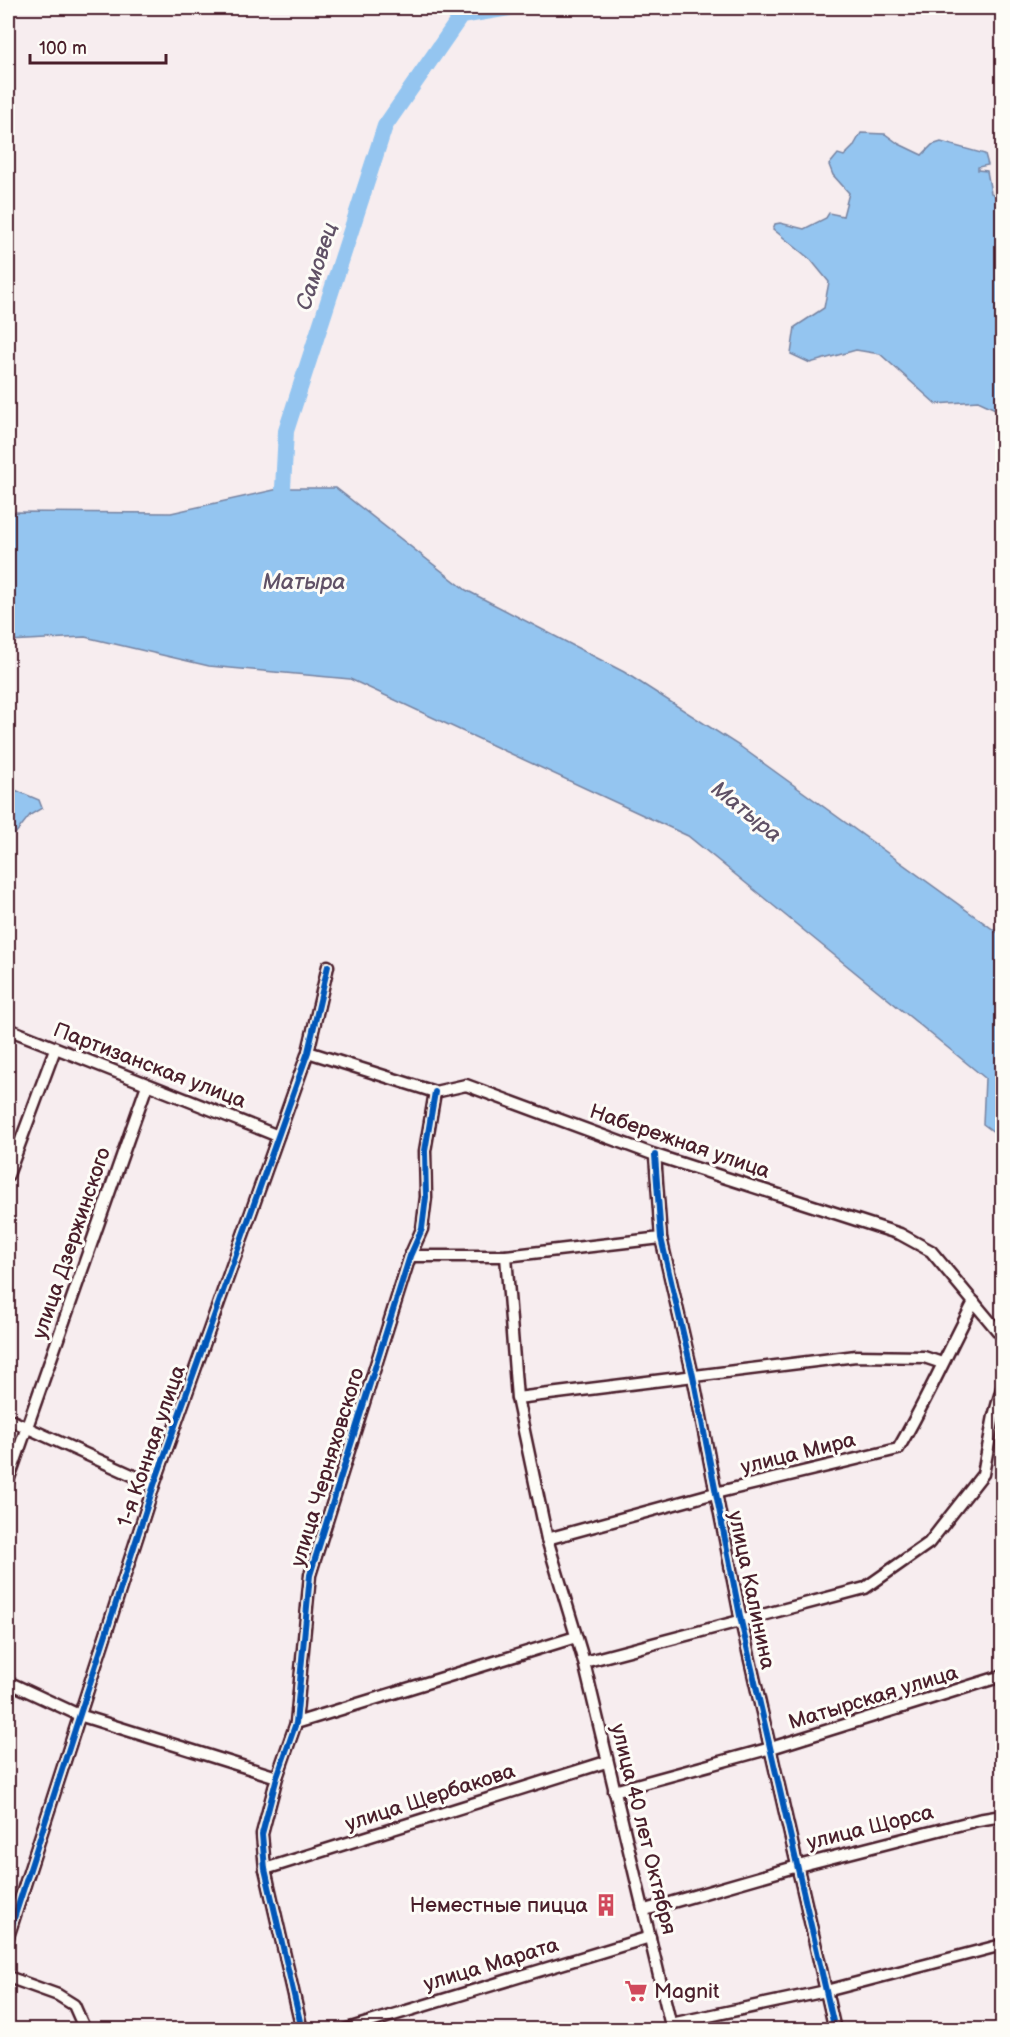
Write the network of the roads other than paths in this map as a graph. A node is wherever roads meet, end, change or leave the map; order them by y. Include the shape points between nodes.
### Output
1 (328, 966) dead end
2 (8, 1029) edge
3 (55, 1049) junction
4 (308, 1052) junction
5 (147, 1085) junction
6 (435, 1092) junction
7 (278, 1136) junction
8 (655, 1155) junction
9 (8, 1175) edge
10 (661, 1238) junction
11 (410, 1256) junction
12 (506, 1256) junction
13 (974, 1302) junction
14 (1002, 1336) edge
15 (942, 1363) junction
16 (693, 1376) junction
17 (1002, 1388) edge
18 (517, 1398) junction
19 (8, 1419) edge
20 (27, 1428) junction
21 (8, 1481) edge
22 (154, 1485) junction
23 (715, 1493) junction
24 (547, 1539) junction
25 (741, 1621) junction
26 (576, 1637) junction
27 (584, 1662) junction
28 (1002, 1677) edge
29 (8, 1682) edge
30 (79, 1714) junction
31 (296, 1723) junction
32 (771, 1748) junction
33 (606, 1761) junction
34 (277, 1777) junction
35 (614, 1791) junction
36 (1002, 1816) edge
37 (798, 1866) junction
38 (266, 1869) junction
39 (645, 1910) junction
40 (8, 1937) edge
41 (650, 1937) junction
42 (1002, 1945) edge
43 (8, 1977) edge
44 (826, 1991) junction
45 (671, 2027) edge
46 (85, 2030) edge
47 (302, 2030) edge
48 (344, 2030) edge
49 (835, 2030) edge

1 - 4 street, 1-я Конная улица
2 - 3 street, Партизанская улица
3 - 5 street, Партизанская улица
3 - 9 street
4 - 6 street
4 - 7 street, 1-я Конная улица
5 - 7 street, Партизанская улица
5 - 20 street, улица Дзержинского
6 - 8 street, Набережная улица via 466,1085
6 - 11 street, улица Черняховского via 425,1151 422,1229
7 - 22 street, 1-я Конная улица
8 - 10 street, улица Калинина
8 - 13 street, Набережная улица via 900,1234 930,1251
10 - 12 street
10 - 16 street, улица Калинина
11 - 12 street
11 - 31 street, улица Черняховского via 310,1575
12 - 18 street, улица 40 лет Октября
13 - 14 street, Набережная улица
13 - 15 street, улица Мира
15 - 16 street via 924,1357 856,1356
15 - 23 street, улица Мира via 898,1449
16 - 18 street
16 - 23 street, улица Калинина
17 - 25 street via 983,1474 929,1543 865,1588
18 - 24 street, улица 40 лет Октября
19 - 20 street
20 - 21 street, улица Дзержинского
20 - 22 street
22 - 30 street, 1-я Конная улица
23 - 24 street, улица Мира
23 - 25 street, улица Калинина
24 - 26 street, улица 40 лет Октября
25 - 27 street
25 - 32 street, улица Калинина
26 - 27 street, улица 40 лет Октября
26 - 31 street
27 - 33 street, улица 40 лет Октября
28 - 32 street, Матырская улица
29 - 30 street
30 - 34 street
30 - 40 street, 1-я Конная улица
31 - 34 street, улица Черняховского
32 - 35 street, Матырская улица
32 - 37 street, улица Калинина
33 - 35 street, улица 40 лет Октября
33 - 38 street, улица Щербакова
34 - 38 street, улица Черняховского via 262,1834
35 - 39 street, улица 40 лет Октября
36 - 37 street, улица Щорса
37 - 39 street, улица Щорса
37 - 44 street, улица Калинина
38 - 47 street, улица Черняховского
39 - 41 street, улица 40 лет Октября
41 - 45 street, улица 40 лет Октября
41 - 48 street, улица Марата
42 - 44 street
43 - 46 street via 75,2005
44 - 45 street
44 - 49 street, улица Калинина

